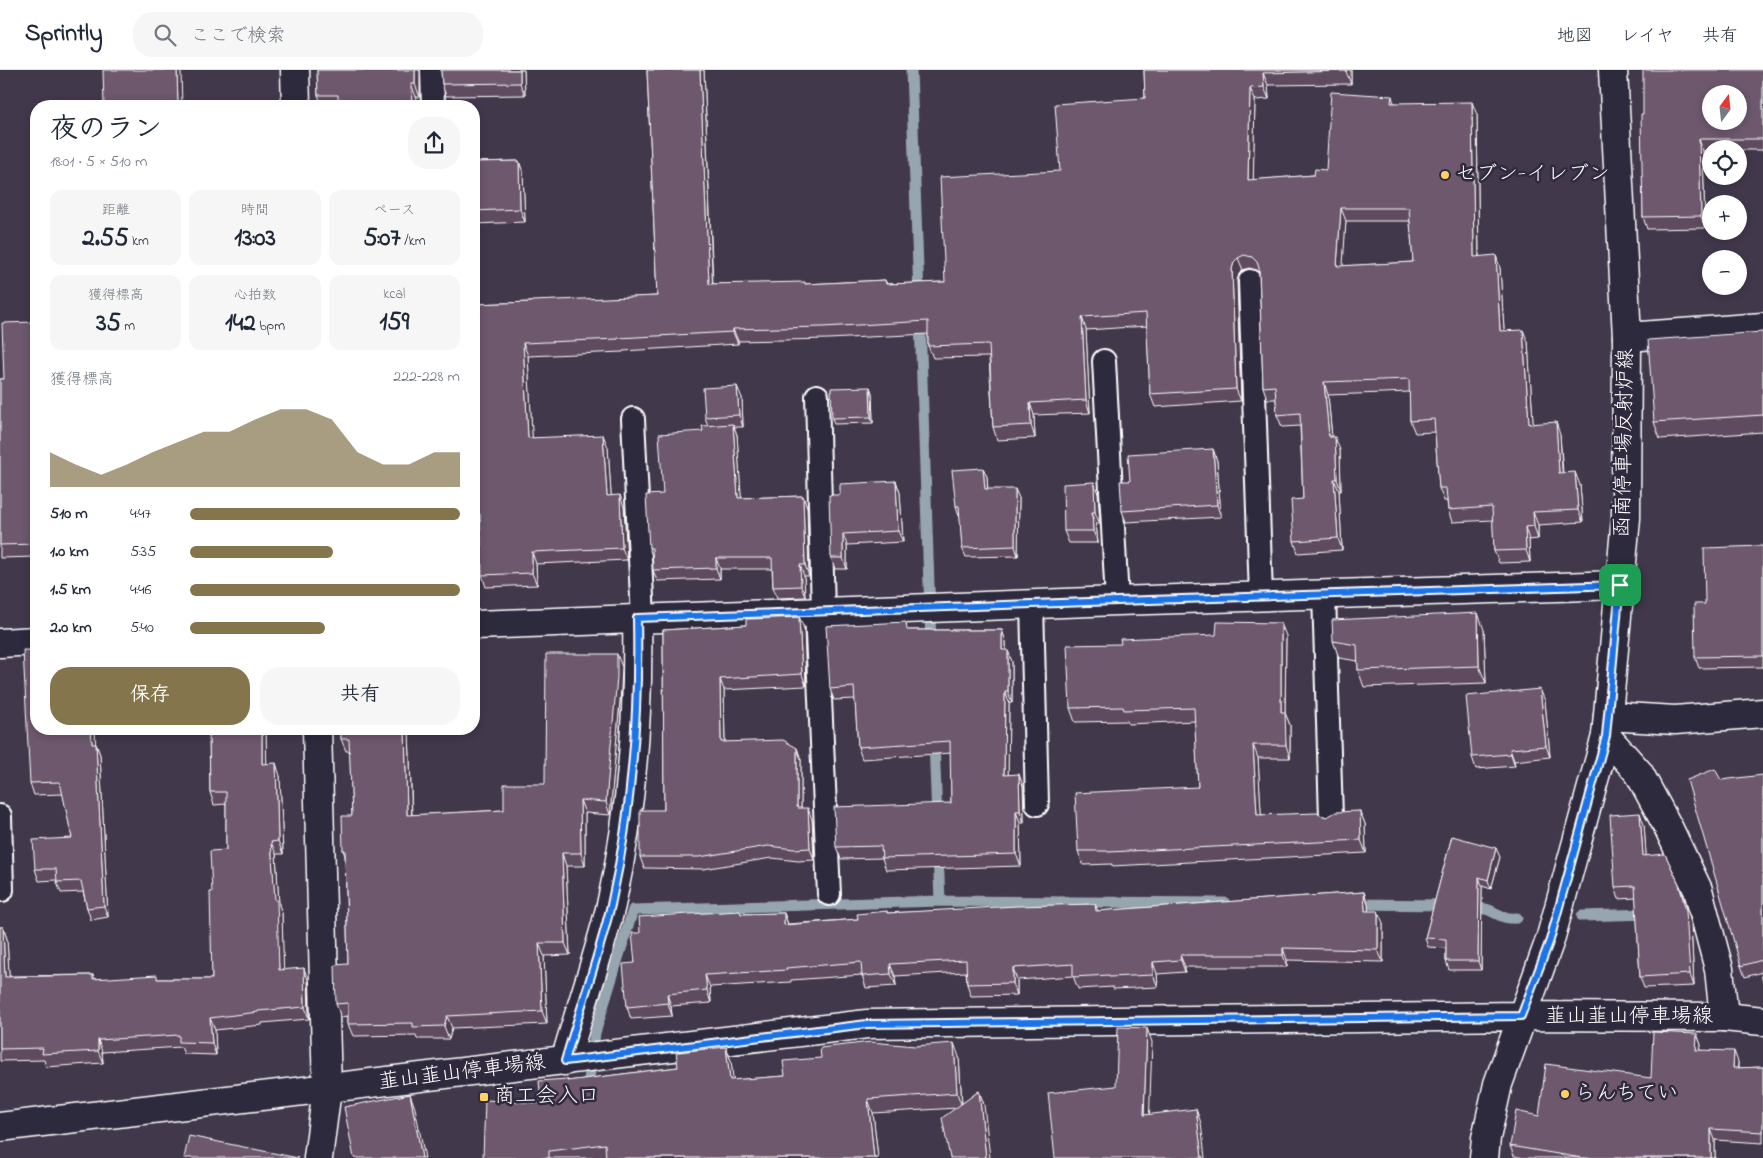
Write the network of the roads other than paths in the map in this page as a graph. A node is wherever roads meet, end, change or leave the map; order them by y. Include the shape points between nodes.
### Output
1 (295, 70) edge
2 (432, 70) edge
3 (1613, 70) edge
4 (296, 100) edge
5 (433, 100) edge
6 (1250, 280) dead end
7 (1763, 327) edge
8 (1627, 337) junction
9 (1104, 361) dead end
10 (817, 396) dead end
11 (633, 419) dead end
12 (1620, 585) junction
13 (1324, 594) junction
14 (1261, 596) junction
15 (1117, 601) junction
16 (1032, 604) junction
17 (819, 611) junction
18 (640, 618) junction
19 (480, 625) edge
20 (30, 641) edge
21 (0, 642) edge
22 (1763, 713) edge
23 (1607, 726) junction
24 (317, 735) edge
25 (1037, 804) dead end
26 (0, 816) edge
27 (1331, 817) edge
28 (2, 890) dead end
29 (829, 894) dead end
30 (1521, 1016) junction
31 (1724, 1018) junction
32 (1763, 1021) edge
33 (565, 1061) junction
34 (328, 1089) junction
35 (0, 1127) edge
36 (318, 1158) edge
37 (1484, 1158) edge

1 - 4 main road
2 - 5 lane
3 - 8 main road, 函南停車場反射炉線
6 - 14 lane
7 - 8 main road
8 - 12 main road, 函南停車場反射炉線 via 1626,518
9 - 15 lane
10 - 17 lane
11 - 18 lane
12 - 13 main road
12 - 23 main road, 函南停車場反射炉線
13 - 14 main road
13 - 27 lane
14 - 15 main road
15 - 16 main road
16 - 17 main road
16 - 25 lane
17 - 18 main road
17 - 29 lane
18 - 19 main road
18 - 33 main road via 637,709 626,826 598,958
20 - 21 main road
22 - 23 main road
23 - 30 main road, 函南停車場反射炉線 via 1550,940
23 - 31 main road via 1640,773 1698,890 1719,969
24 - 34 main road
26 - 28 lane
30 - 31 main road, 韮山韮山停車場線
30 - 33 main road, 韮山韮山停車場線 via 867,1024
30 - 37 main road, 函南停車場反射炉線 via 1498,1084
31 - 32 main road, 韮山韮山停車場線
33 - 34 main road, 韮山韮山停車場線
34 - 35 main road, 韮山韮山停車場線
34 - 36 main road

